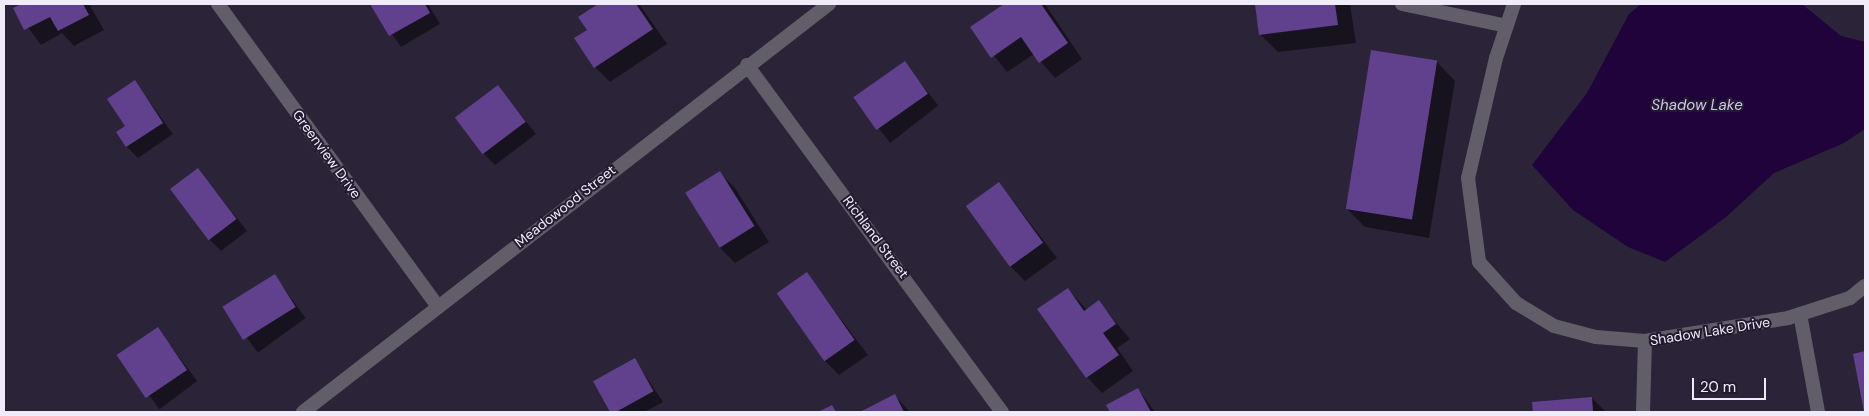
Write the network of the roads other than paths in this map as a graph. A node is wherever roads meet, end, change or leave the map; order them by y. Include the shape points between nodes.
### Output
1 (218, 4) edge
2 (829, 4) edge
3 (1402, 4) edge
4 (1514, 4) edge
5 (1507, 26) junction
6 (747, 65) junction
7 (1865, 286) edge
8 (437, 305) junction
9 (1800, 314) junction
10 (1645, 341) junction
11 (303, 412) edge
12 (1002, 412) edge
13 (1643, 412) edge
14 (1818, 412) edge

1 - 8 street, Greenview Drive
2 - 6 street, Meadowood Street
3 - 5 street
4 - 5 street, Shadow Lake Drive
5 - 10 street, Shadow Lake Drive via 1468,178 1478,262 1516,303 1552,326 1596,337
6 - 8 street, Meadowood Street
6 - 12 street, Richland Street
7 - 9 street, Shadow Lake Drive via 1850,298
8 - 11 street, Meadowood Street
9 - 10 street, Shadow Lake Drive
9 - 14 street
10 - 13 street

